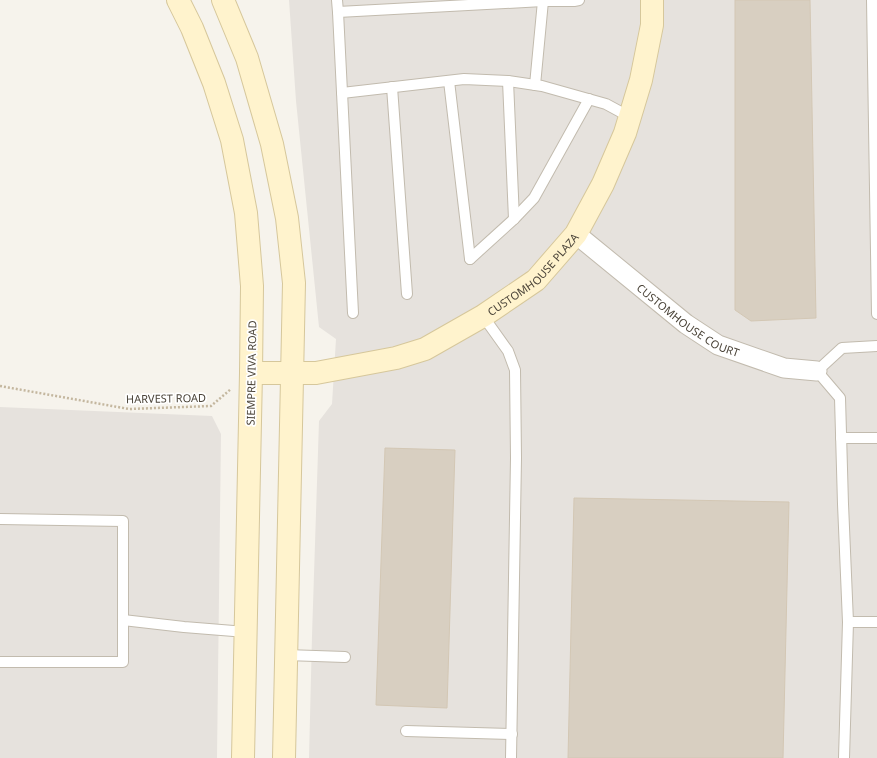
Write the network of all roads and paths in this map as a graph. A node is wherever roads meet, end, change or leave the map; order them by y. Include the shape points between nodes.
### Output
1 (178, 0) edge
2 (223, 0) edge
3 (337, 0) edge
4 (579, 0) edge
5 (652, 0) edge
6 (872, 0) edge
7 (543, 1) edge
8 (338, 12) junction
9 (449, 81) junction
10 (508, 81) junction
11 (535, 85) junction
12 (392, 87) junction
13 (342, 93) junction
14 (589, 99) junction
15 (630, 116) junction
16 (514, 219) junction
17 (576, 234) junction
18 (407, 294) dead end
19 (353, 313) dead end
20 (877, 314) edge
21 (483, 316) junction
22 (877, 346) edge
23 (817, 371) junction
24 (251, 373) junction
25 (292, 373) junction
26 (0, 386) edge
27 (841, 438) junction
28 (877, 438) edge
29 (0, 518) edge
30 (123, 620) junction
31 (848, 622) junction
32 (877, 622) edge
33 (246, 632) junction
34 (286, 655) junction
35 (345, 657) dead end
36 (0, 662) edge
37 (406, 731) dead end
38 (512, 734) junction
39 (243, 758) edge
40 (284, 758) edge
41 (511, 758) edge
42 (844, 758) edge

1 - 24 main road, SIEMPRE VIVA ROAD via 214,83 232,140 246,213 252,286
2 - 25 main road via 246,58 272,144 287,218 294,283
3 - 8 lane
4 - 7 lane
5 - 15 main road, CUSTOMHOUSE PLAZA via 652,25 641,80
6 - 20 lane
7 - 8 lane
7 - 11 lane
8 - 13 lane
9 - 10 lane
9 - 12 lane
9 - 16 lane via 470,258
10 - 11 lane
10 - 16 lane
11 - 14 lane
12 - 13 lane
12 - 18 lane
13 - 19 lane
14 - 15 lane
14 - 16 lane via 534,198
15 - 17 main road, CUSTOMHOUSE PLAZA via 603,184
17 - 21 main road, CUSTOMHOUSE PLAZA via 536,280
17 - 23 street, CUSTOMHOUSE COURT via 686,324 718,346 784,368
21 - 25 main road, CUSTOMHOUSE PLAZA via 425,349 396,358 316,373
21 - 38 lane via 508,351 515,370
22 - 23 lane via 842,348
23 - 27 lane via 840,398
24 - 25 main road, CUSTOMHOUSE PLAZA
24 - 26 path, HARVEST ROAD via 211,406 129,409
24 - 33 main road, SIEMPRE VIVA ROAD
25 - 34 main road
27 - 28 lane
27 - 31 lane
29 - 30 lane via 123,521
30 - 33 lane
30 - 36 lane via 123,662
31 - 32 lane
31 - 42 lane
33 - 39 main road, SIEMPRE VIVA ROAD
34 - 35 lane
34 - 40 main road
37 - 38 lane
38 - 41 lane

